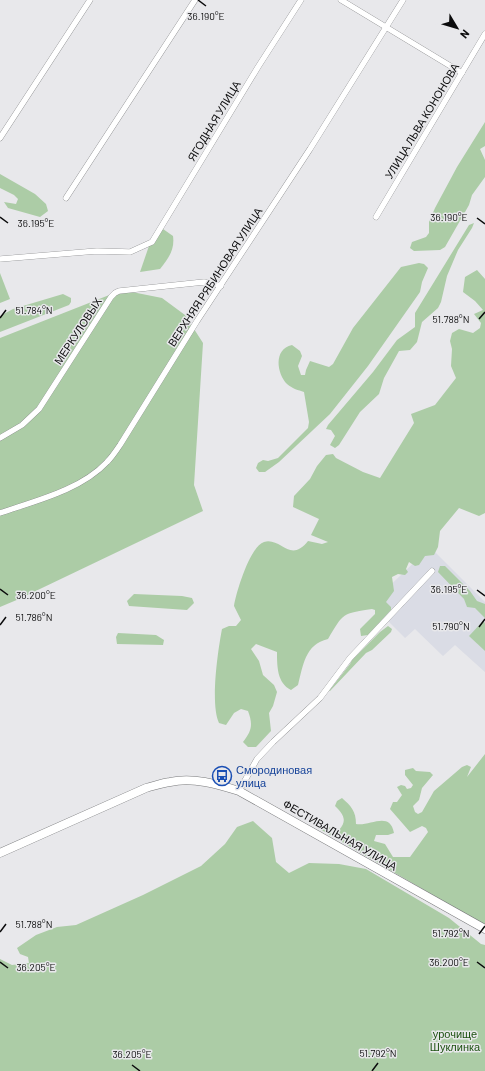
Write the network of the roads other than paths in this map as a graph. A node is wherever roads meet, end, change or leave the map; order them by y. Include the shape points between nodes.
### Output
1 (90, 0) edge
2 (195, 0) edge
3 (301, 0) edge
4 (341, 0) edge
5 (403, 0) edge
6 (385, 28) junction
7 (485, 34) edge
8 (462, 73) junction
9 (0, 138) edge
10 (66, 198) dead end
11 (376, 217) dead end
12 (0, 259) edge
13 (221, 286) junction
14 (0, 438) edge
15 (0, 513) edge
16 (432, 571) dead end
17 (239, 791) junction
18 (0, 853) edge
19 (485, 929) edge

1 - 9 street
2 - 10 street
3 - 12 street, ЯГОДНАЯ УЛИЦА via 152,242 130,252 96,251
4 - 6 street
5 - 6 street, ВЕРХНЯЯ РЯБИНОВАЯ УЛИЦА
6 - 8 street
6 - 13 street, ВЕРХНЯЯ РЯБИНОВАЯ УЛИЦА
7 - 8 street, УЛИЦА ЛЬВА КОНОНОВА
8 - 11 street, УЛИЦА ЛЬВА КОНОНОВА
13 - 14 street, МЕРКУЛОВЫХ via 204,282 115,293 39,409 22,425
13 - 15 street, ВЕРХНЯЯ РЯБИНОВАЯ УЛИЦА via 106,463 67,490
16 - 17 street via 350,658 320,698 257,759
17 - 18 main road, ФЕСТИВАЛЬНАЯ УЛИЦА via 198,780 171,781 146,788
17 - 19 main road, ФЕСТИВАЛЬНАЯ УЛИЦА

